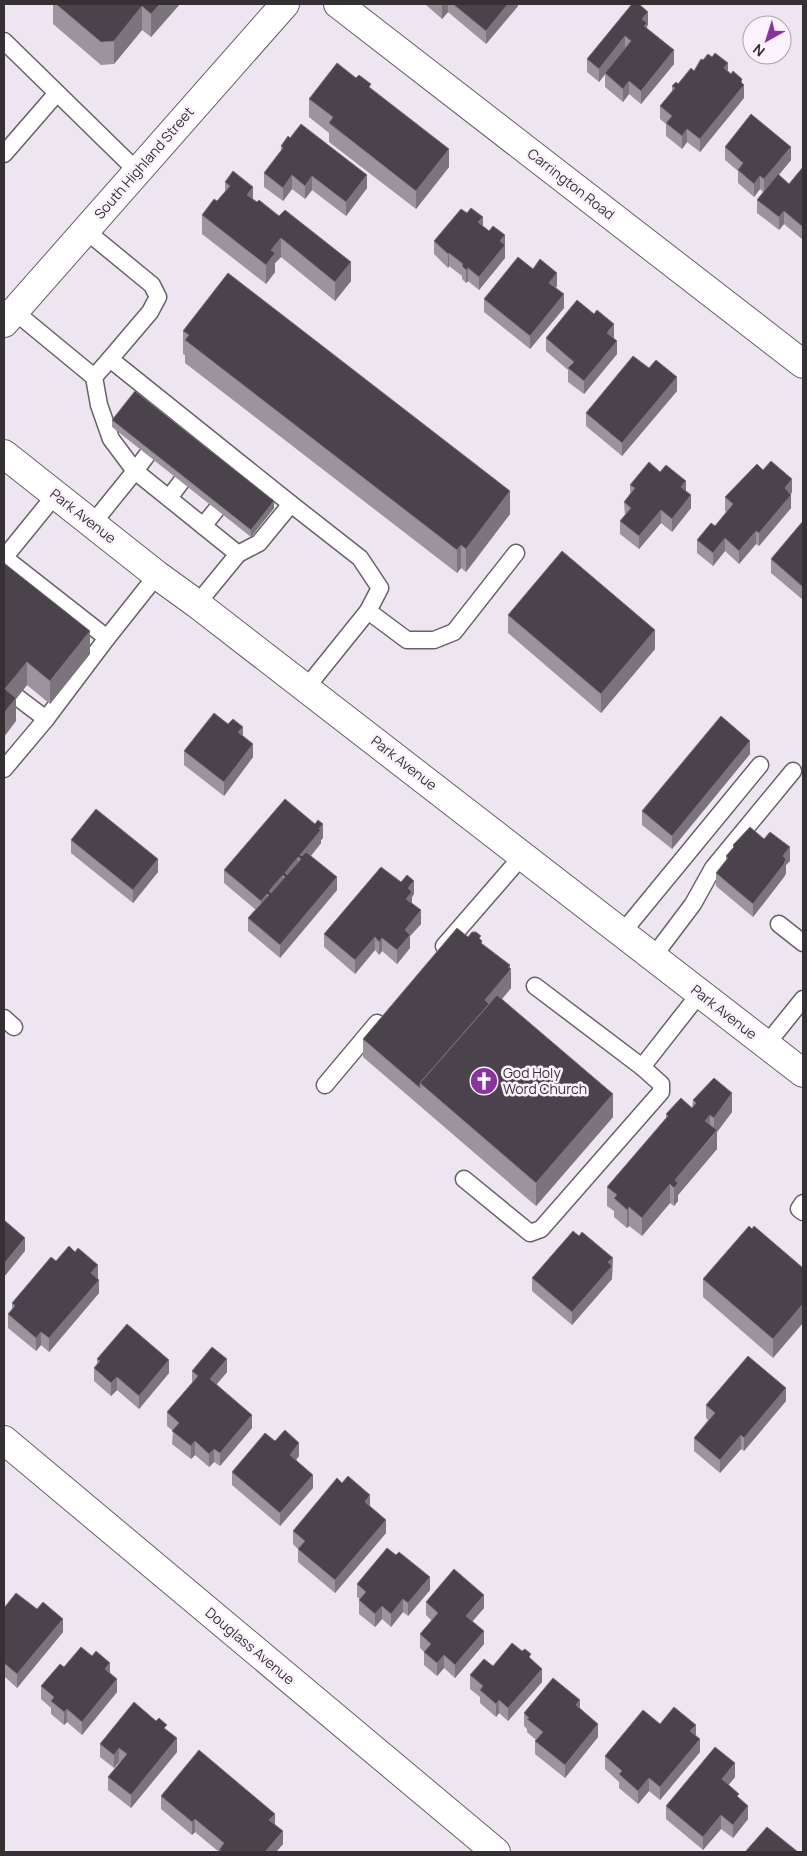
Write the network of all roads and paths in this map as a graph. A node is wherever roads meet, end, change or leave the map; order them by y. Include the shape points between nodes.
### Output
1 (285, 4) edge
2 (338, 4) edge
3 (4, 41) edge
4 (57, 93) junction
5 (4, 154) edge
6 (138, 171) junction
7 (85, 230) junction
8 (9, 317) edge
9 (110, 359) junction
10 (803, 364) edge
11 (94, 377) junction
12 (4, 454) edge
13 (147, 455) edge
14 (135, 471) junction
15 (181, 482) edge
16 (56, 494) junction
17 (169, 498) junction
18 (291, 504) junction
19 (216, 510) edge
20 (93, 523) junction
21 (203, 526) junction
22 (516, 553) dead end
23 (238, 554) junction
24 (4, 558) edge
25 (157, 576) junction
26 (198, 604) junction
27 (368, 611) junction
28 (107, 638) junction
29 (306, 688) junction
30 (23, 695) edge
31 (46, 719) junction
32 (760, 765) dead end
33 (4, 770) edge
34 (793, 771) dead end
35 (523, 856) junction
36 (779, 924) dead end
37 (622, 933) junction
38 (803, 943) edge
39 (653, 956) junction
40 (432, 960) edge
41 (535, 986) dead end
42 (700, 993) junction
43 (803, 998) edge
44 (387, 1012) edge
45 (766, 1045) junction
46 (642, 1067) junction
47 (803, 1073) edge
48 (325, 1085) dead end
49 (464, 1179) dead end
50 (803, 1203) edge
51 (803, 1212) edge
52 (4, 1440) edge
53 (496, 1852) edge

1 - 6 main road, South Highland Street
2 - 10 main road, Carrington Road
3 - 4 lane
4 - 5 lane
4 - 6 lane
6 - 7 main road, South Highland Street
7 - 8 main road, South Highland Street
7 - 9 lane via 152,285 158,297 150,312
8 - 11 lane
9 - 11 lane
9 - 18 lane via 174,420 243,475
11 - 14 lane via 99,405 111,439
12 - 16 main road, Park Avenue
13 - 14 lane
14 - 17 lane
14 - 20 lane
15 - 17 lane
16 - 20 main road, Park Avenue
16 - 24 lane
17 - 21 lane
18 - 23 lane via 259,543
18 - 27 lane via 360,558 380,588
19 - 21 lane
20 - 25 main road, Park Avenue
21 - 23 lane
22 - 27 lane via 454,632 434,640 407,640
23 - 26 lane
24 - 28 lane via 28,585 77,623
25 - 26 main road, Park Avenue
25 - 28 lane
26 - 29 main road, Park Avenue
27 - 29 lane
28 - 31 lane
29 - 35 main road, Park Avenue
30 - 31 lane
31 - 33 lane
32 - 37 lane
34 - 39 lane via 713,868 694,904
35 - 37 main road, Park Avenue
35 - 40 lane
36 - 38 lane
37 - 39 main road, Park Avenue
39 - 42 main road, Park Avenue
41 - 46 lane
42 - 45 main road, Park Avenue
42 - 46 lane
43 - 45 lane
44 - 48 lane
45 - 47 main road, Park Avenue
46 - 49 lane via 661,1084 660,1092 541,1229 530,1233
50 - 51 lane via 799,1209
52 - 53 main road, Douglass Avenue

